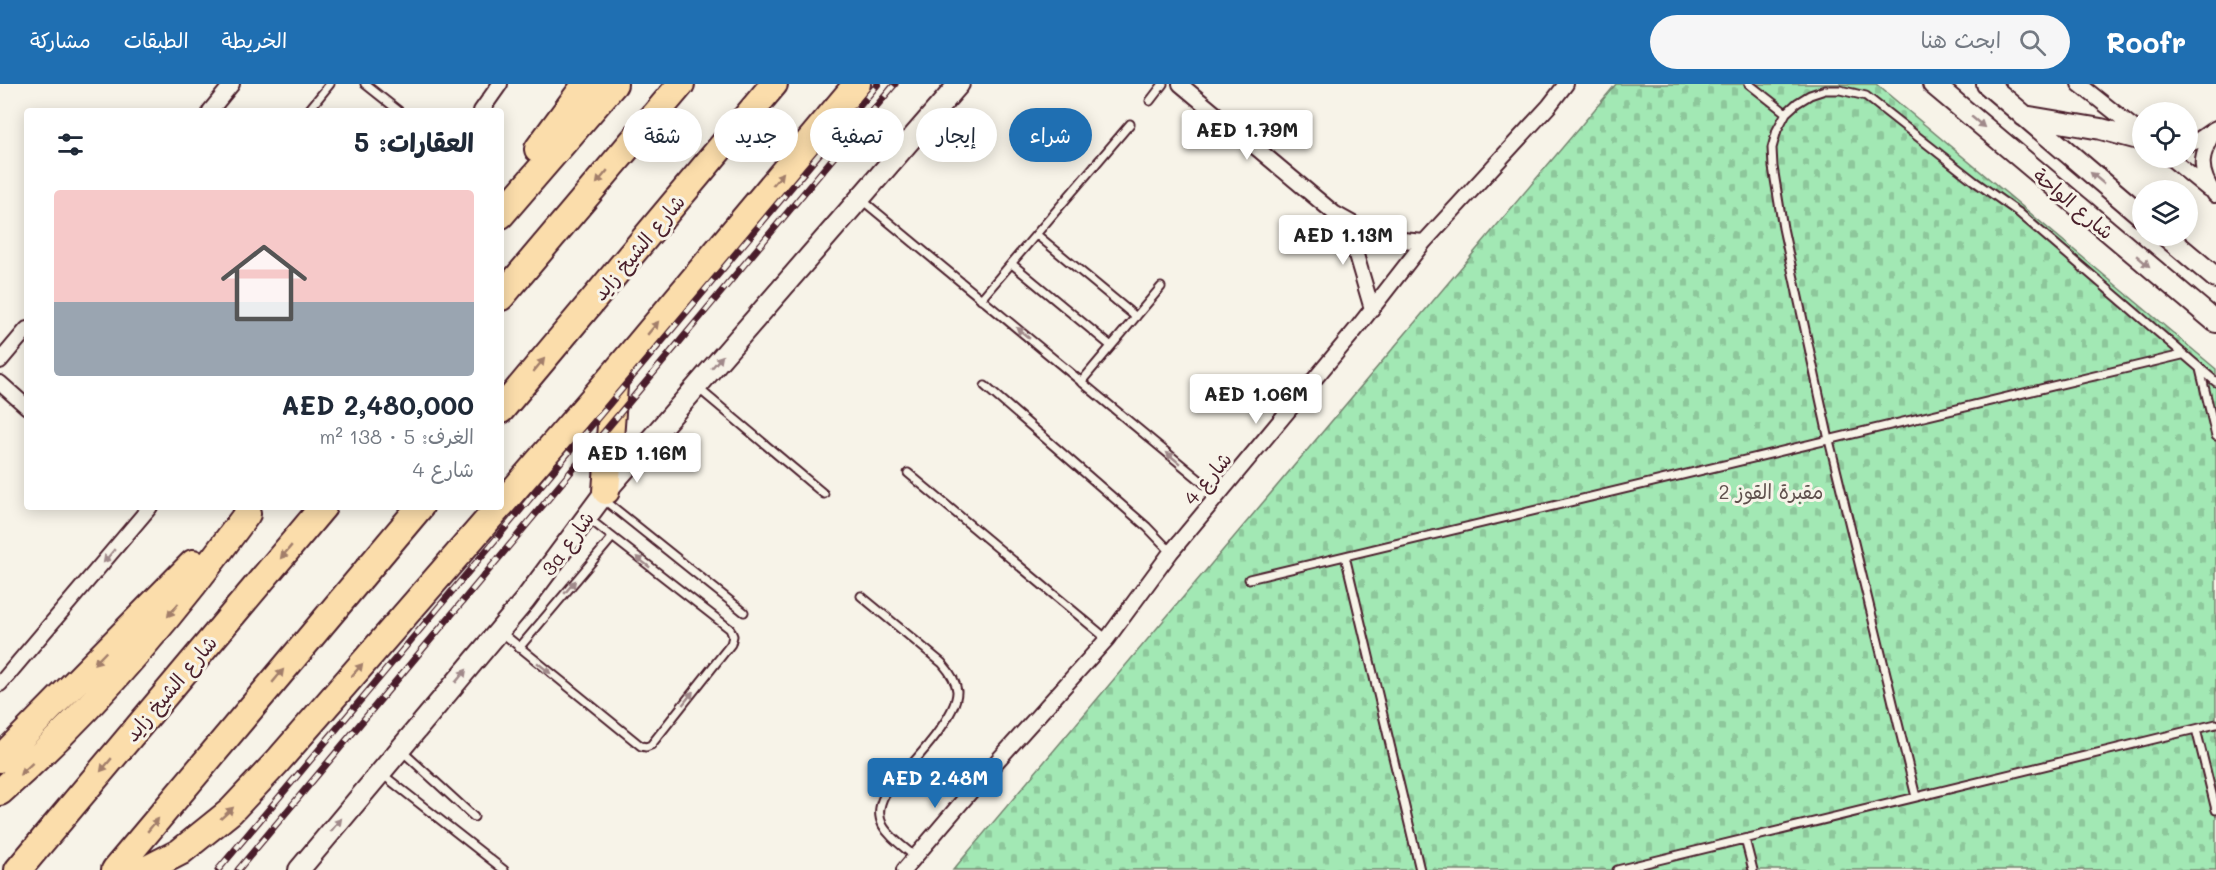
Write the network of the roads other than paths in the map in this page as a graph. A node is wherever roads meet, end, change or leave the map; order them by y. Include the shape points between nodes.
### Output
1 (232, 84) edge
2 (330, 84) edge
3 (365, 84) edge
4 (500, 84) edge
5 (586, 84) edge
6 (614, 84) edge
7 (681, 84) edge
8 (774, 84) edge
9 (857, 84) edge
10 (959, 84) edge
11 (1163, 84) edge
12 (1180, 84) edge
13 (1566, 84) edge
14 (1749, 84) edge
15 (1861, 84) edge
16 (1933, 84) edge
17 (1987, 84) edge
18 (2079, 84) edge
19 (1855, 92) junction
20 (1150, 101) dead end
21 (212, 108) edge
22 (310, 108) edge
23 (395, 108) edge
24 (483, 108) edge
25 (1786, 113) junction
26 (2024, 116) junction
27 (1130, 124) dead end
28 (2132, 126) edge
29 (2216, 128) edge
30 (2132, 137) edge
31 (2198, 140) edge
32 (2182, 168) edge
33 (2215, 196) edge
34 (504, 197) edge
35 (860, 198) junction
36 (2132, 208) edge
37 (504, 212) edge
38 (1334, 213) junction
39 (1037, 235) junction
40 (1424, 242) junction
41 (2178, 246) edge
42 (1012, 264) junction
43 (2216, 278) edge
44 (1161, 287) dead end
45 (504, 293) edge
46 (981, 299) junction
47 (1372, 309) junction
48 (1136, 317) junction
49 (2216, 322) edge
50 (24, 333) edge
51 (1111, 346) junction
52 (2182, 355) junction
53 (0, 361) edge
54 (2200, 369) junction
55 (615, 373) junction
56 (1081, 382) junction
57 (2216, 382) edge
58 (0, 383) edge
59 (697, 386) junction
60 (985, 386) dead end
61 (24, 404) edge
62 (504, 406) edge
63 (2216, 436) edge
64 (1829, 440) junction
65 (908, 473) dead end
66 (603, 494) junction
67 (824, 494) dead end
68 (1218, 495) junction
69 (504, 501) edge
70 (144, 510) edge
71 (320, 510) edge
72 (417, 510) edge
73 (497, 510) edge
74 (250, 511) edge
75 (586, 517) junction
76 (612, 538) junction
77 (1171, 552) junction
78 (1345, 556) junction
79 (1249, 579) dead end
80 (861, 596) dead end
81 (744, 612) dead end
82 (499, 630) junction
83 (1107, 639) junction
84 (519, 648) junction
85 (0, 684) edge
86 (2216, 724) edge
87 (2196, 729) junction
88 (400, 749) junction
89 (0, 759) edge
90 (380, 773) junction
91 (0, 792) edge
92 (1916, 797) junction
93 (2216, 810) edge
94 (474, 817) dead end
95 (1745, 839) junction
96 (915, 857) junction
97 (18, 870) edge
98 (115, 870) edge
99 (145, 870) edge
100 (299, 870) edge
101 (504, 870) edge
102 (904, 870) edge
103 (1420, 870) edge
104 (1617, 870) edge
105 (1753, 870) edge

1 - 21 street
2 - 22 lane
3 - 23 lane
4 - 24 street
5 - 34 highway
6 - 37 highway
7 -> 45 highway
62 -> 8 highway, شارع الشيخ زايد
55 -> 9 highway
10 - 35 street, 3a شارع
11 - 20 lane
12 - 38 street
13 - 40 street, شارع 4
14 - 25 lane
15 - 19 lane
16 -> 49 street, شارع الواحة
17 - 26 street, شارع الواحة
18 - 28 street
19 - 25 lane via 1825,90 1810,95
19 - 52 lane via 1866,96 2018,212
25 - 64 lane via 1772,148 1773,167
26 - 30 street
36 -> 26 street, شارع الواحة
27 - 39 lane
29 - 31 street
29 - 33 street via 2204,153 2202,168
32 - 33 street
35 - 46 lane
59 -> 35 street, 3a شارع
38 - 40 street via 1368,232
38 - 47 street via 1354,248
39 - 42 lane
39 - 48 lane
40 - 47 street, شارع 4
41 - 43 street
42 - 46 lane
42 - 51 lane
44 - 48 lane
56 -> 46 lane
47 - 68 street, شارع 4
48 - 51 lane
50 - 53 street
51 - 56 lane
52 - 54 lane
52 - 64 lane
54 - 57 lane
54 - 63 lane
55 - 66 highway
55 - 69 highway
68 -> 56 lane
58 - 61 street
59 - 66 street, 3a شارع
59 - 67 lane
60 - 77 lane
64 - 78 lane
64 - 92 lane
65 - 83 lane
66 - 75 street, 3a شارع
66 - 81 lane
68 - 77 street, شارع 4
70 -> 85 street
71 -> 97 highway, شارع الشيخ زايد
98 -> 72 highway
99 -> 73 highway via 180,852 231,811
74 -> 89 highway via 185,571
74 -> 91 highway via 103,692
75 - 76 lane
75 - 82 street, 3a شارع
84 -> 76 lane
84 -> 76 lane via 641,746 651,745 731,644 733,636 730,629
77 - 83 street, شارع 4
78 - 79 lane
78 - 103 lane
80 - 96 lane via 942,663 952,675 957,691 947,720 880,803 881,823 886,832
82 - 84 lane
88 -> 82 street, 3a شارع
83 - 96 street, شارع 4
86 - 87 lane
87 - 92 lane
87 - 93 lane
88 - 90 street, 3a شارع
88 - 94 lane
100 -> 90 street, 3a شارع
90 - 101 lane
92 - 95 lane
95 - 104 lane
95 - 105 lane
96 - 102 street, شارع 4

